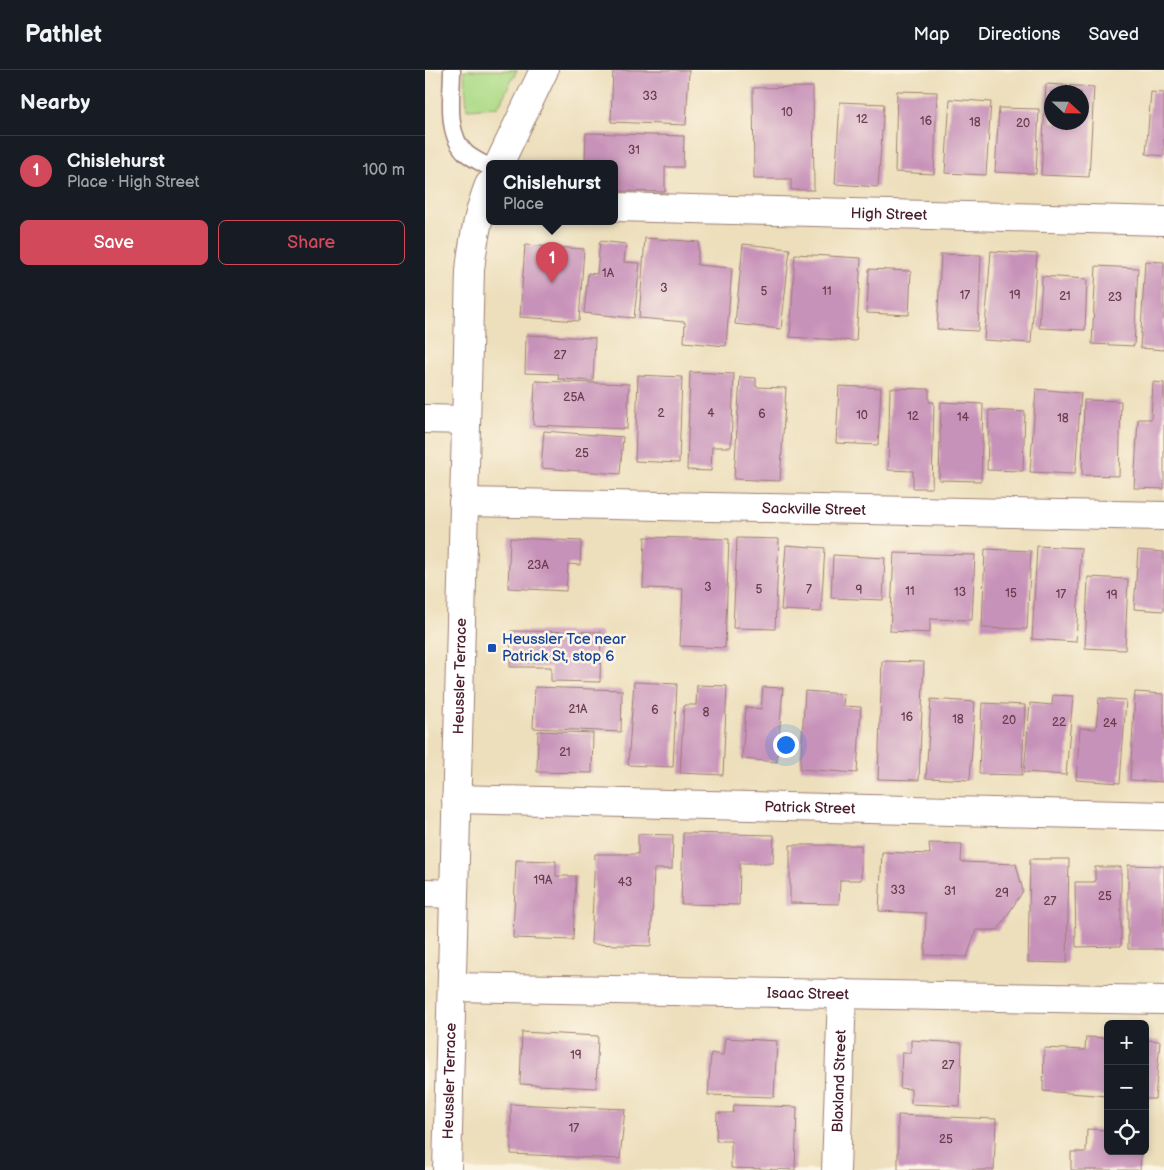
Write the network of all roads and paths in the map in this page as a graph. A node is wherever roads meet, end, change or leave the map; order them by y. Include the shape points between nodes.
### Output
1 (452, 70) edge
2 (544, 70) edge
3 (501, 160) edge
4 (486, 165) edge
5 (486, 200) edge
6 (618, 207) edge
7 (1164, 221) edge
8 (425, 419) edge
9 (466, 420) junction
10 (463, 502) junction
11 (1164, 516) edge
12 (456, 799) junction
13 (1164, 816) edge
14 (425, 893) edge
15 (454, 894) junction
16 (452, 987) junction
17 (842, 993) junction
18 (1164, 1000) edge
19 (447, 1170) edge
20 (836, 1170) edge

1 - 4 lane via 452,120 456,137 467,154
2 - 3 street
5 - 9 street, Heussler Terrace via 474,235 469,270
6 - 7 street, High Street
8 - 9 street
9 - 10 street, Heussler Terrace
10 - 11 street, Sackville Street
10 - 12 street, Heussler Terrace
12 - 13 street, Patrick Street
12 - 15 street, Heussler Terrace
14 - 15 street
15 - 16 street, Heussler Terrace
16 - 17 street, Isaac Street
16 - 19 street, Heussler Terrace
17 - 18 street, Isaac Street
17 - 20 street, Blaxland Street

